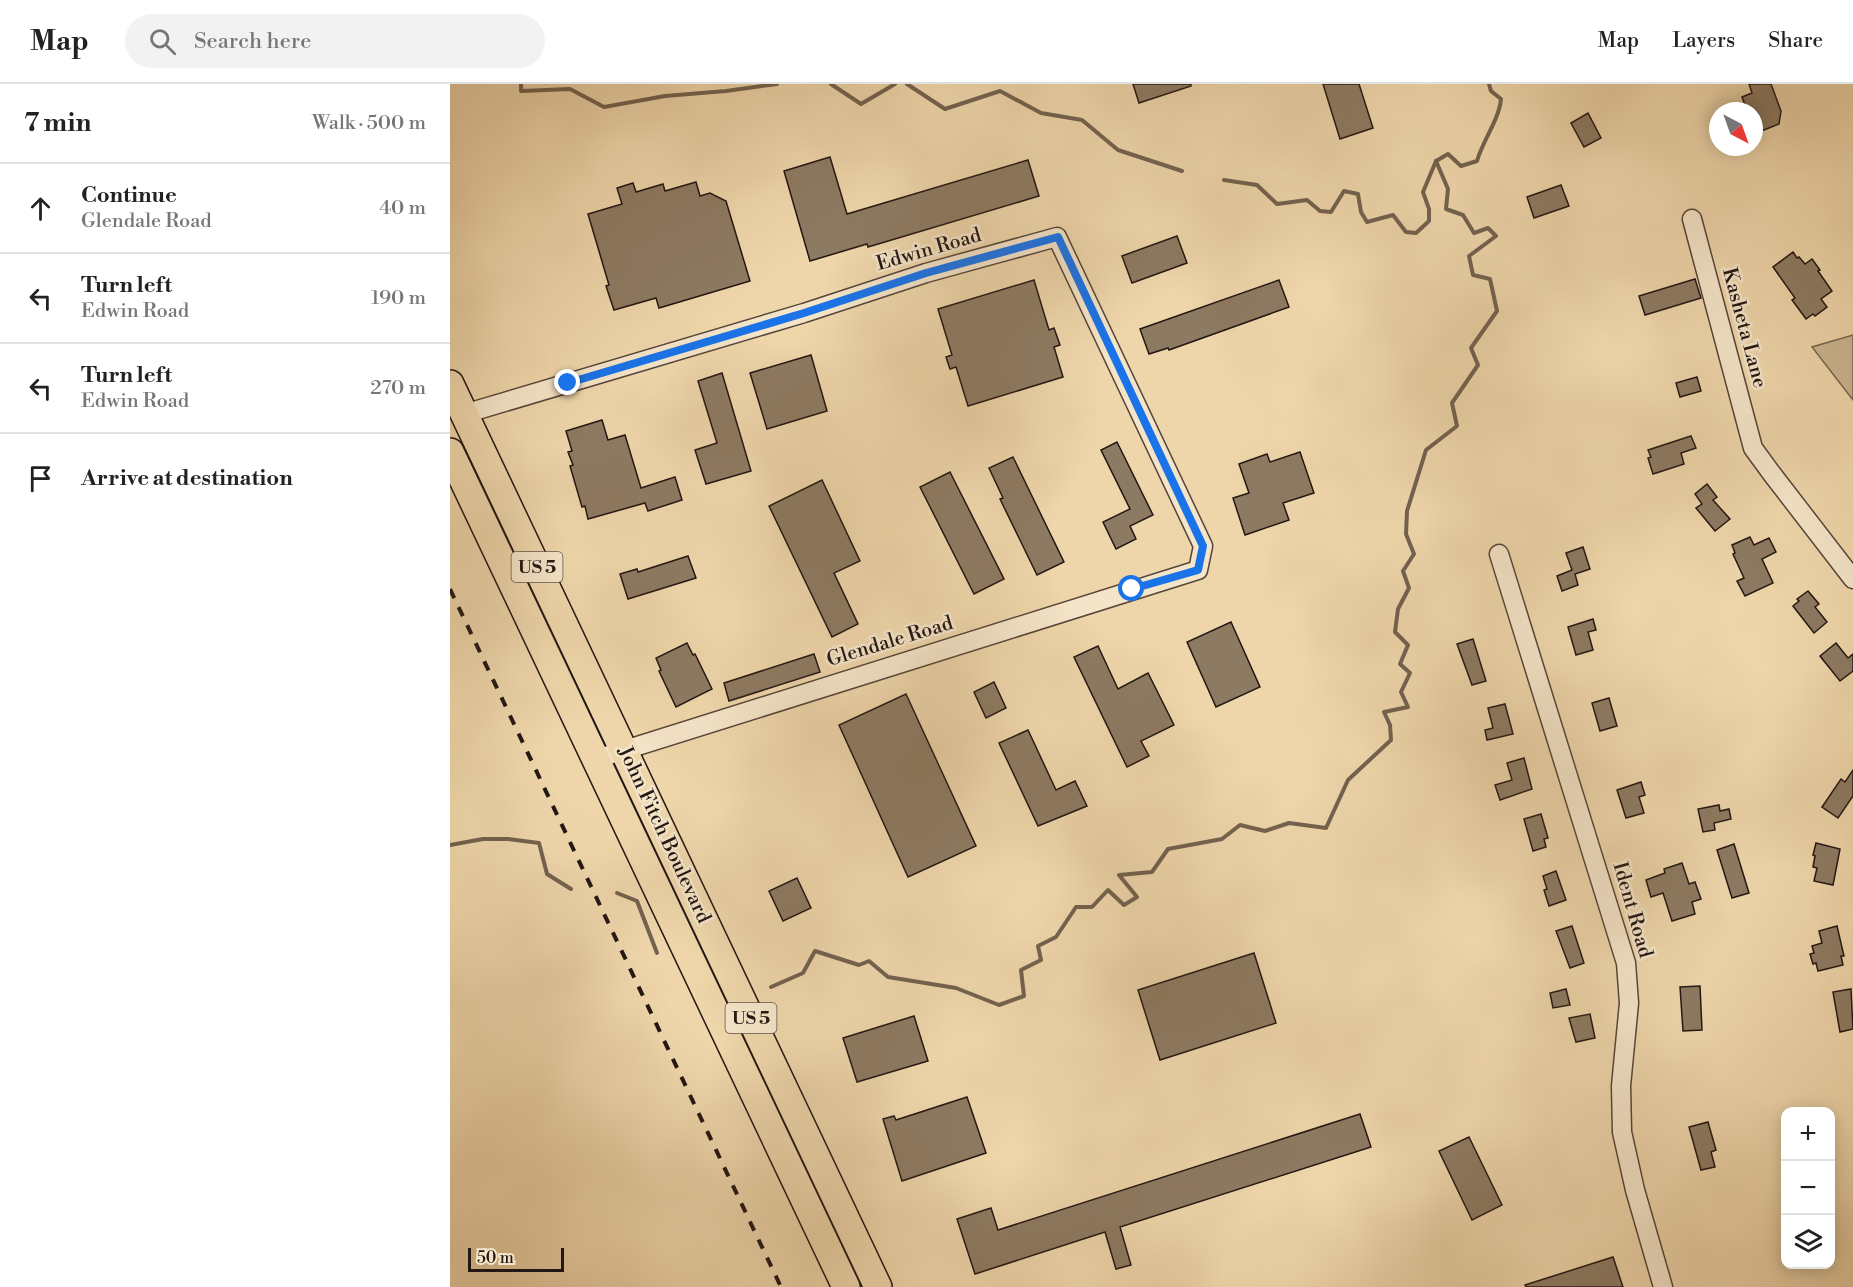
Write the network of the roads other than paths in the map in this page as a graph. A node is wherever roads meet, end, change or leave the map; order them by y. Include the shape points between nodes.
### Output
1 (1692, 219) dead end
2 (450, 384) edge
3 (464, 414) junction
4 (450, 452) edge
5 (1499, 554) dead end
6 (1198, 570) joint
7 (1853, 579) edge
8 (624, 750) junction
9 (596, 759) junction
10 (846, 1287) edge
11 (878, 1287) edge
12 (1663, 1287) edge

1 - 7 street, Kasheta Lane via 1753,448
2 - 3 highway, John Fitch Boulevard / US 5
3 - 6 street, Edwin Road via 926,273 1058,237 1203,546
3 - 8 highway, John Fitch Boulevard / US 5
4 - 9 highway, John Fitch Boulevard / US 5
5 - 12 street, Ident Road via 1626,963 1629,1003 1621,1086 1622,1132
6 - 8 street, Glendale Road
8 - 9 street, Glendale Road
8 - 11 highway, John Fitch Boulevard / US 5
9 - 10 highway, John Fitch Boulevard / US 5

